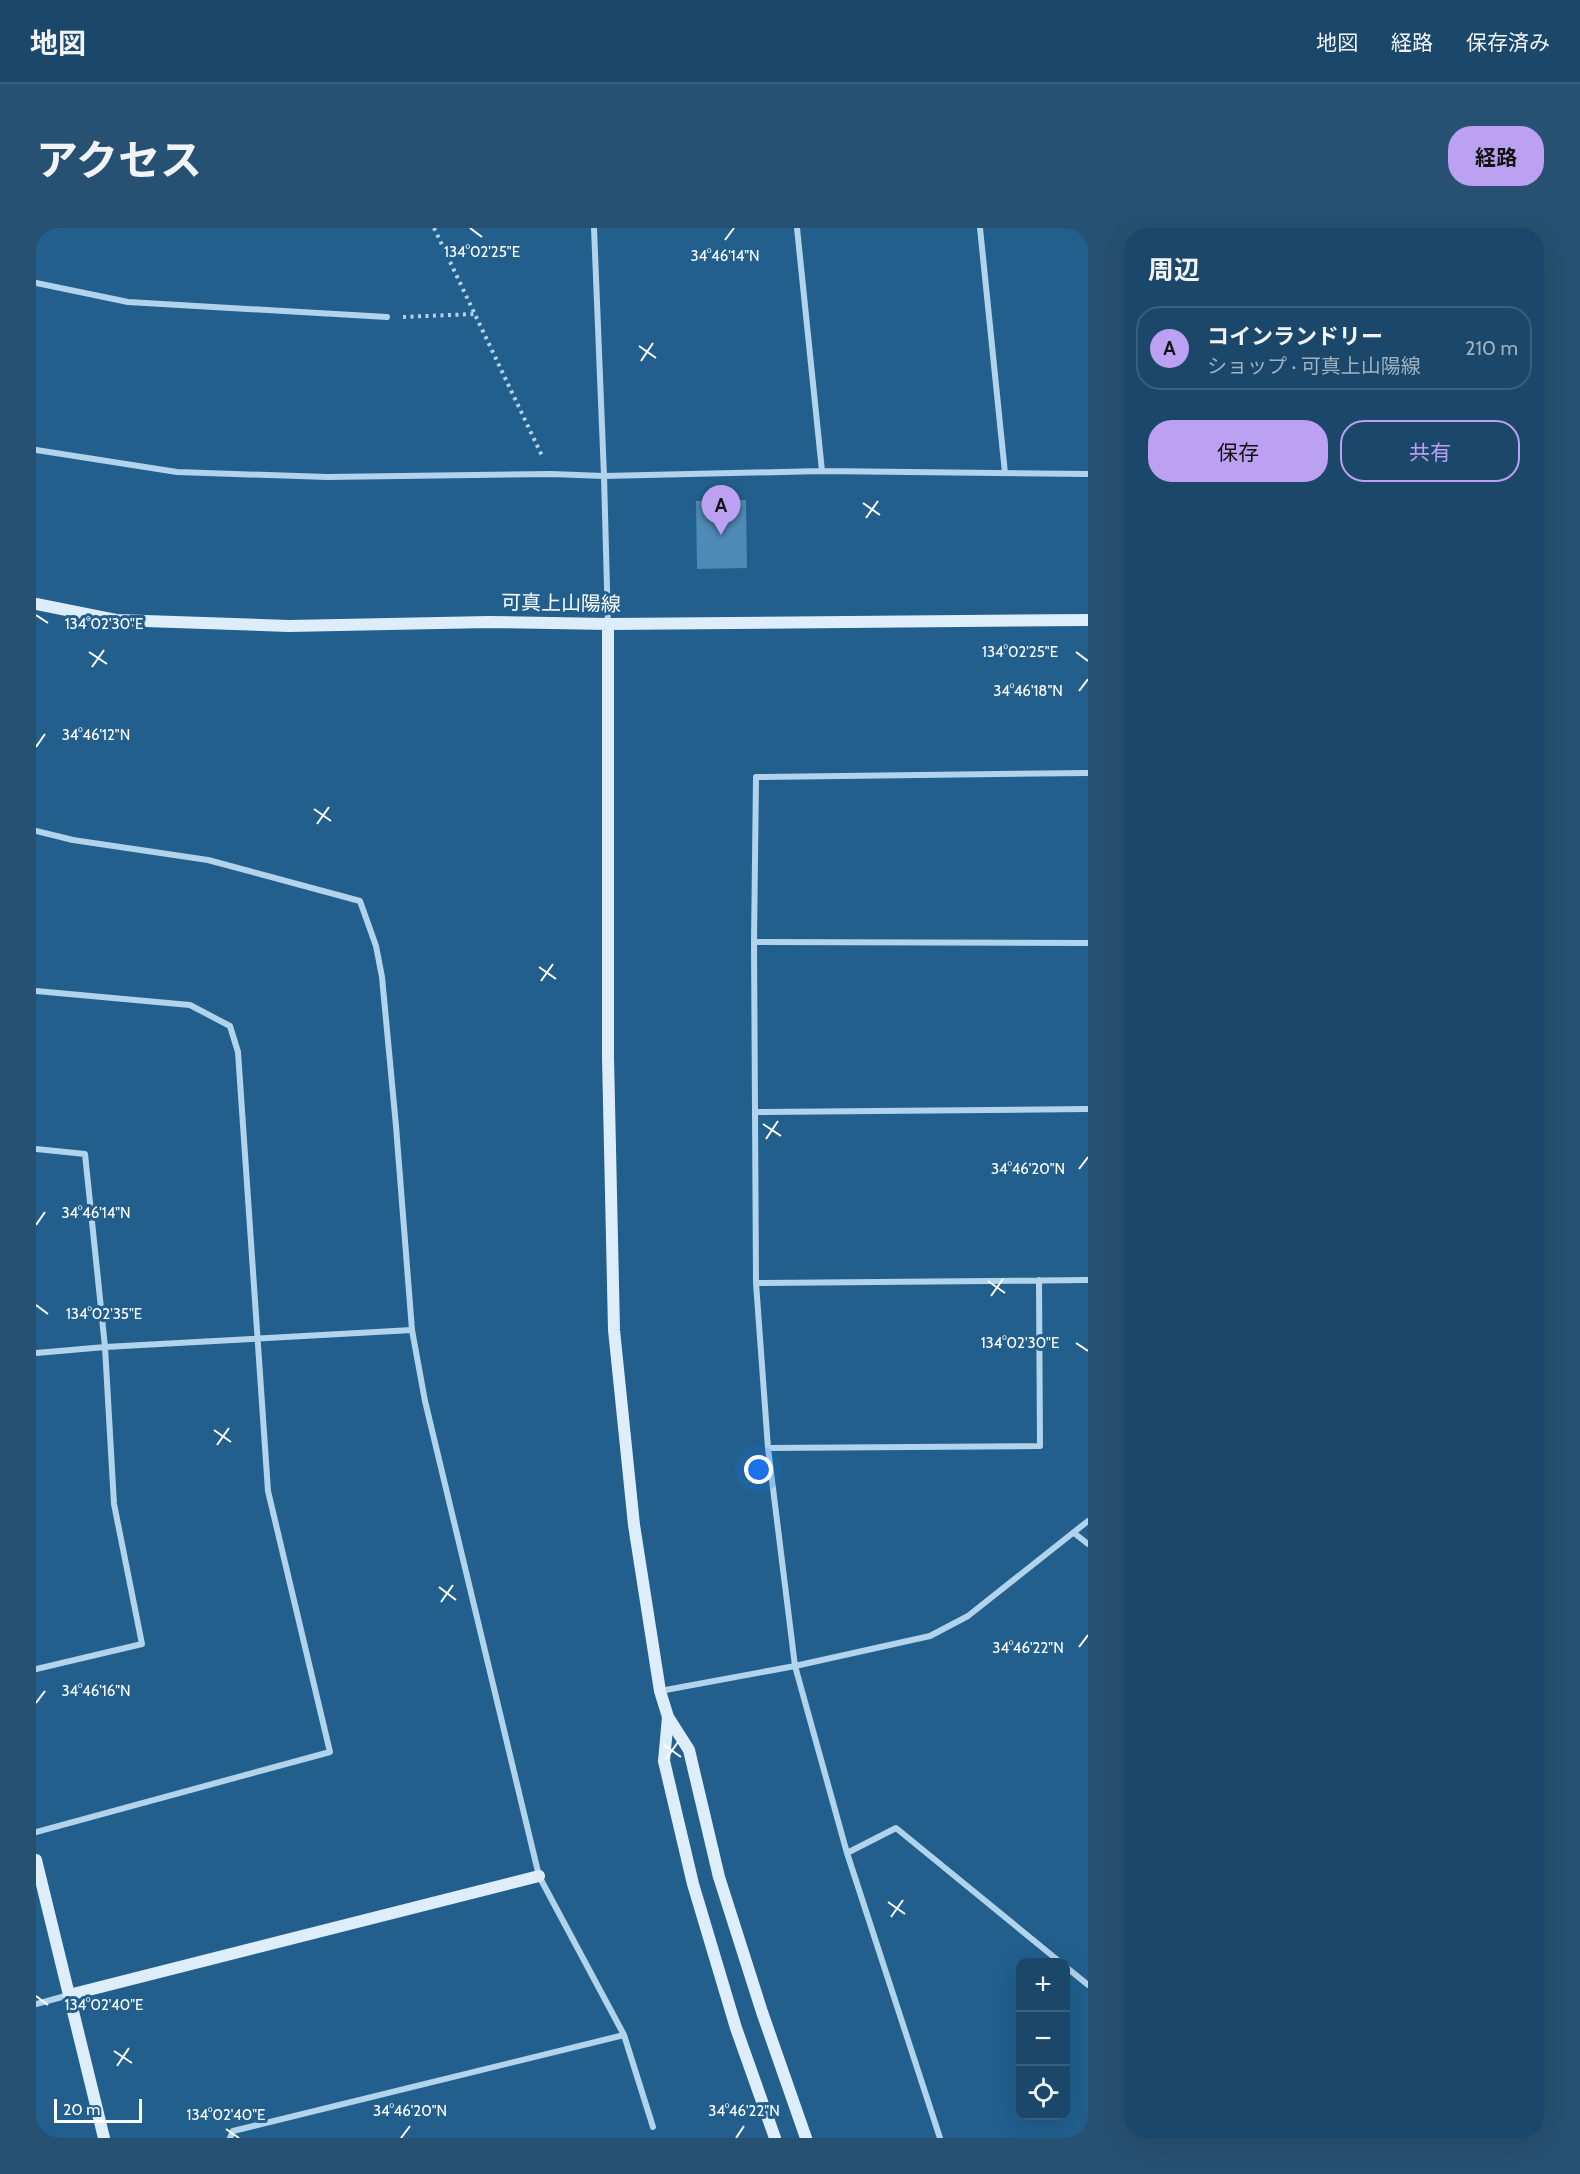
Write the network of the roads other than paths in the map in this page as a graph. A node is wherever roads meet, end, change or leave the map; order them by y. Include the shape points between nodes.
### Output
1 (594, 228) edge
2 (797, 228) edge
3 (980, 228) edge
4 (36, 283) edge
5 (387, 317) road end
6 (36, 450) edge
7 (822, 471) junction
8 (1005, 473) junction
9 (1088, 474) edge
10 (604, 476) junction
11 (36, 604) edge
12 (1088, 620) edge
13 (608, 624) junction
14 (1088, 773) edge
15 (36, 831) edge
16 (754, 942) junction
17 (1088, 943) edge
18 (36, 991) edge
19 (1088, 1110) edge
20 (756, 1112) junction
21 (36, 1149) edge
22 (1040, 1280) junction
23 (1088, 1280) edge
24 (756, 1283) junction
25 (412, 1330) junction
26 (258, 1338) junction
27 (105, 1347) junction
28 (36, 1353) edge
29 (768, 1448) junction
30 (1088, 1521) edge
31 (1074, 1533) junction
32 (1088, 1544) edge
33 (795, 1666) junction
34 (36, 1669) edge
35 (660, 1691) junction
36 (668, 1718) junction
37 (36, 1833) edge
38 (847, 1853) junction
39 (36, 1860) edge
40 (539, 1876) junction
41 (1055, 1958) edge
42 (1070, 1971) edge
43 (1088, 1985) edge
44 (69, 1995) junction
45 (36, 2004) edge
46 (624, 2035) junction
47 (653, 2127) dead end
48 (104, 2138) edge
49 (230, 2138) edge
50 (775, 2138) edge
51 (806, 2138) edge
52 (940, 2138) edge

1 - 10 street
2 - 7 street
3 - 8 street
4 - 5 street via 128,302
6 - 10 street via 177,472 327,477
7 - 8 street
7 - 10 street
8 - 9 street
10 - 13 street
11 - 13 street, 可真上山陽線 via 116,620 289,626
12 - 13 street, 可真上山陽線
13 - 35 street via 608,1057 614,1330 634,1525
14 - 16 street via 756,777
15 - 25 street via 208,860 360,901 382,977
16 - 17 street
16 - 20 street
18 - 26 street via 190,1005 230,1026 238,1052
19 - 20 street
20 - 24 street
21 - 27 street via 85,1154
22 - 23 street
22 - 24 street
22 - 29 street via 1040,1446
24 - 29 street
25 - 26 street
25 - 40 street via 425,1401
26 - 27 street
26 - 37 street via 268,1491 330,1752
27 - 28 street
27 - 34 street via 114,1504 142,1644
29 - 33 street
30 - 31 street
31 - 32 street
31 - 33 street via 968,1616 930,1636
33 - 35 street
33 - 38 street
35 - 36 street
36 - 50 street via 664,1761 693,1884 736,2028
36 - 51 street via 689,1750 718,1877
38 - 41 street via 896,1828
38 - 52 street
39 - 44 street
40 - 44 street
40 - 46 street
42 - 43 street
44 - 45 street
44 - 48 street
46 - 47 street
46 - 49 street via 232,2131

